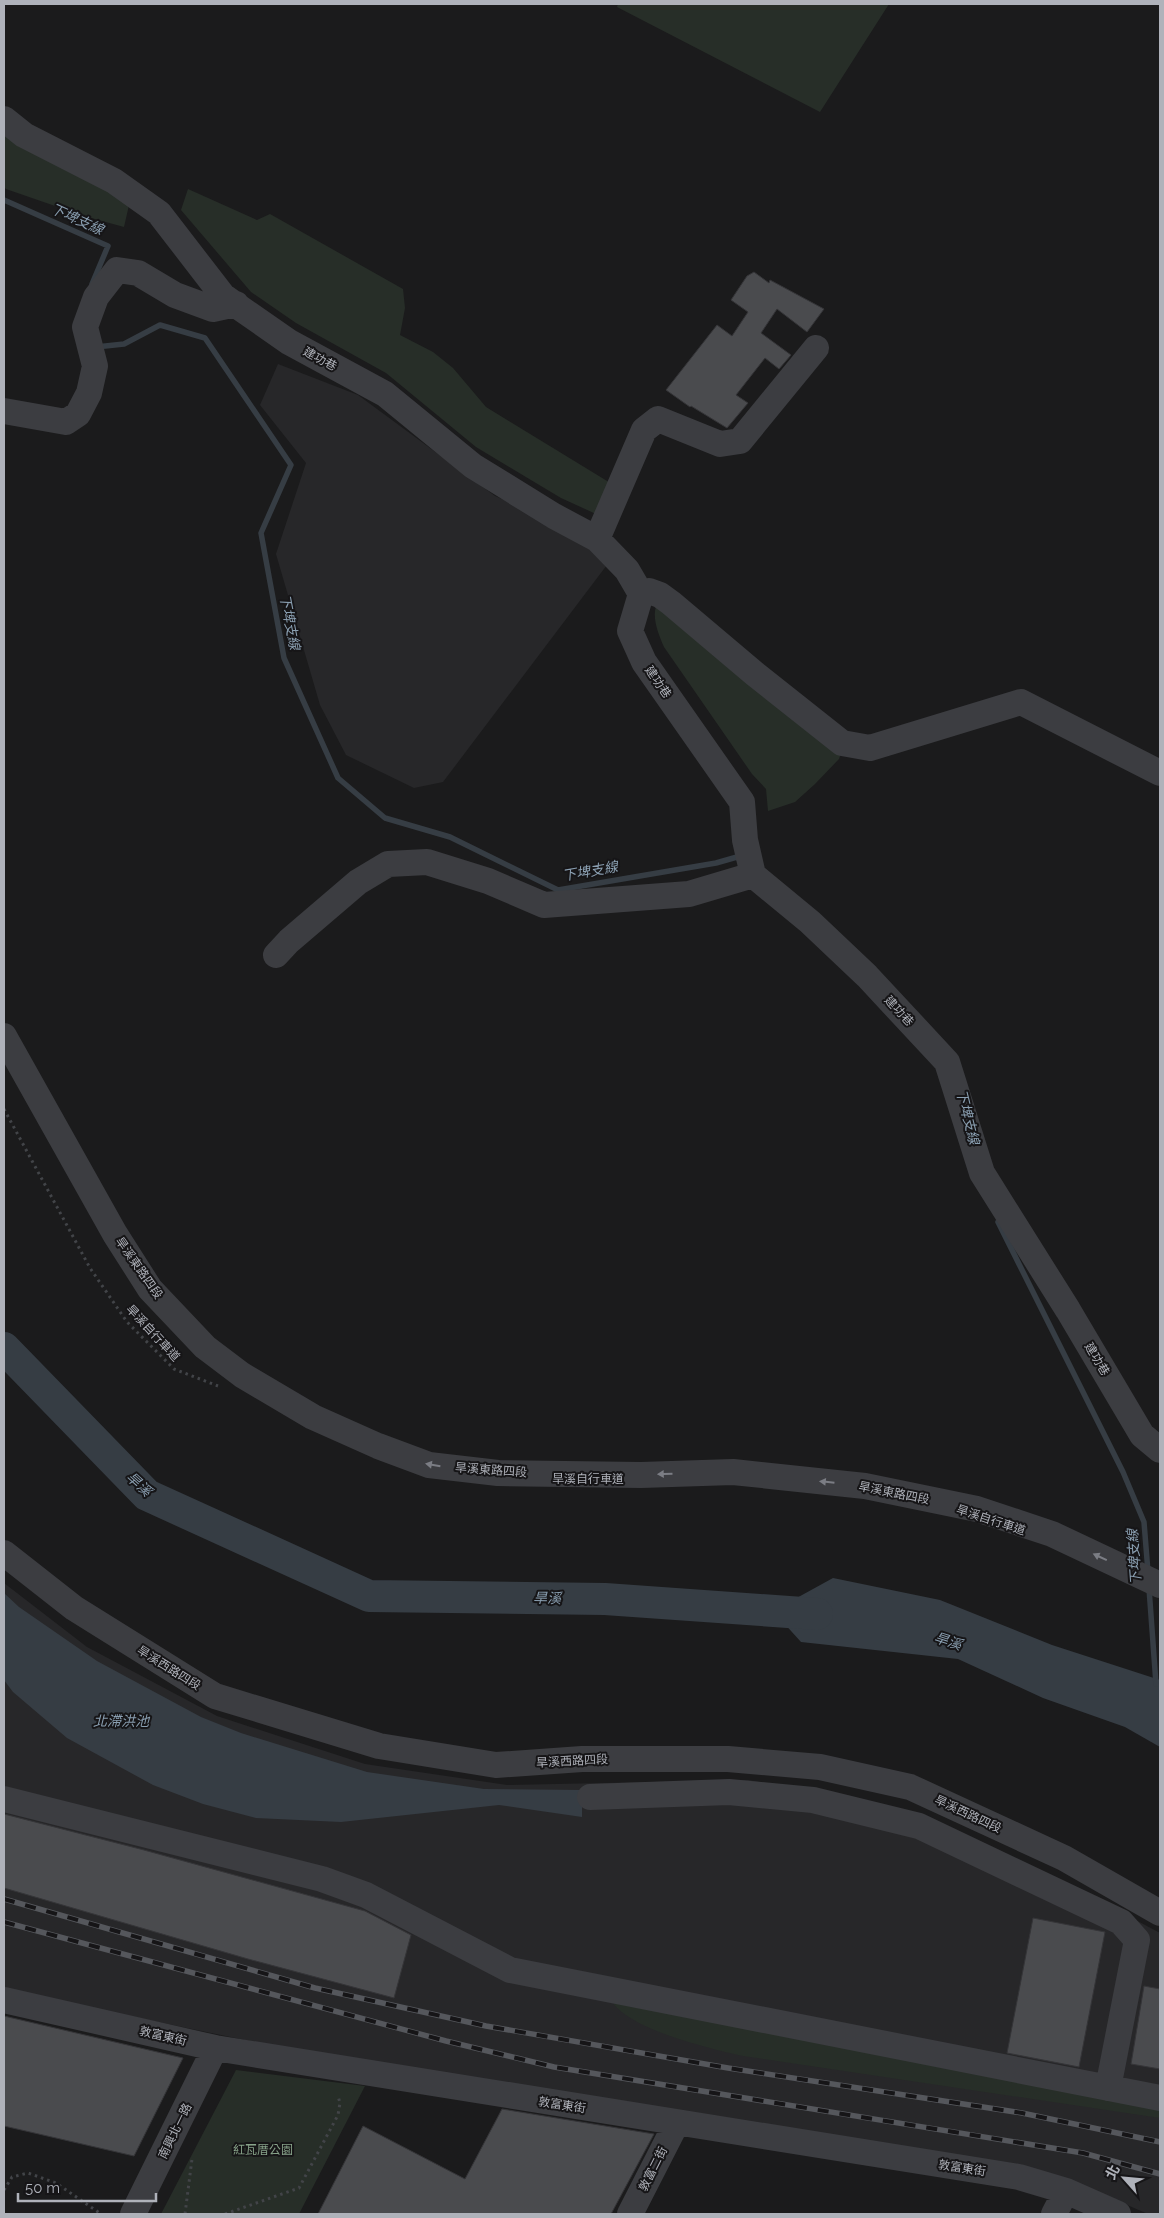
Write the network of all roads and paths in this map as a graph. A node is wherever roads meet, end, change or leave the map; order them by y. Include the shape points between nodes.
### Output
1 (4, 119) edge
2 (236, 304) junction
3 (816, 348) dead end
4 (4, 411) edge
5 (597, 539) junction
6 (641, 594) junction
7 (1160, 772) edge
8 (753, 875) junction
9 (276, 955) dead end
10 (4, 1036) edge
11 (4, 1109) edge
12 (220, 1386) dead end
13 (1160, 1450) edge
14 (4, 1553) edge
15 (1160, 1586) edge
16 (590, 1797) dead end
17 (4, 1799) edge
18 (1160, 1913) edge
19 (4, 2000) edge
20 (215, 2048) junction
21 (1108, 2088) junction
22 (338, 2096) dead end
23 (1160, 2098) edge
24 (676, 2124) junction
25 (192, 2159) dead end
26 (4, 2190) edge
27 (1066, 2191) junction
28 (101, 2214) edge
29 (134, 2214) edge
30 (186, 2214) edge
31 (225, 2214) edge
32 (630, 2214) edge
33 (1054, 2214) edge
34 (1118, 2214) edge

1 - 2 street, 建功巷 via 24,136 114,181 159,213 223,296
2 - 4 street via 214,309 175,296 138,273 117,270 96,297 85,327 95,366 89,393 78,414 66,422
2 - 5 street, 建功巷 via 288,342 385,394 473,466
3 - 5 street via 740,441 720,444 658,419 644,430
5 - 6 street, 建功巷 via 627,570
6 - 7 street via 649,591 660,595 842,743 870,748 1021,702
6 - 8 street, 建功巷 via 630,631 644,662 742,802 745,840
8 - 9 street via 689,894 544,904 488,881 427,862 388,864 358,882
8 - 13 street, 建功巷 via 810,922 867,976 946,1062 982,1173 1142,1435
15 -> 10 street, 旱溪東路四段 via 1052,1534 977,1510 865,1486 732,1472 641,1475 498,1473 429,1465 313,1417 242,1375 205,1347 150,1289 115,1234
11 - 12 path, 旱溪自行車道 via 90,1268 127,1322 174,1369
14 - 18 street, 旱溪西路四段 via 74,1608 215,1696 379,1746 496,1765 582,1759 728,1759 820,1767 910,1787 1064,1858
16 - 21 street via 729,1792 822,1803 919,1826 1121,1922 1136,1940
17 - 21 street via 322,1879 366,1896 510,1970
19 - 20 street, 敦富東街
20 - 24 street, 敦富東街
20 - 29 street, 南興北一路
21 - 23 street
22 - 31 path via 338,2115 299,2188
24 - 27 street, 敦富東街 via 1019,2177
24 - 32 street, 敦富二街
25 - 30 path
26 - 28 path via 12,2177 28,2173 56,2183
27 - 33 street
27 - 34 street, 敦富東街

